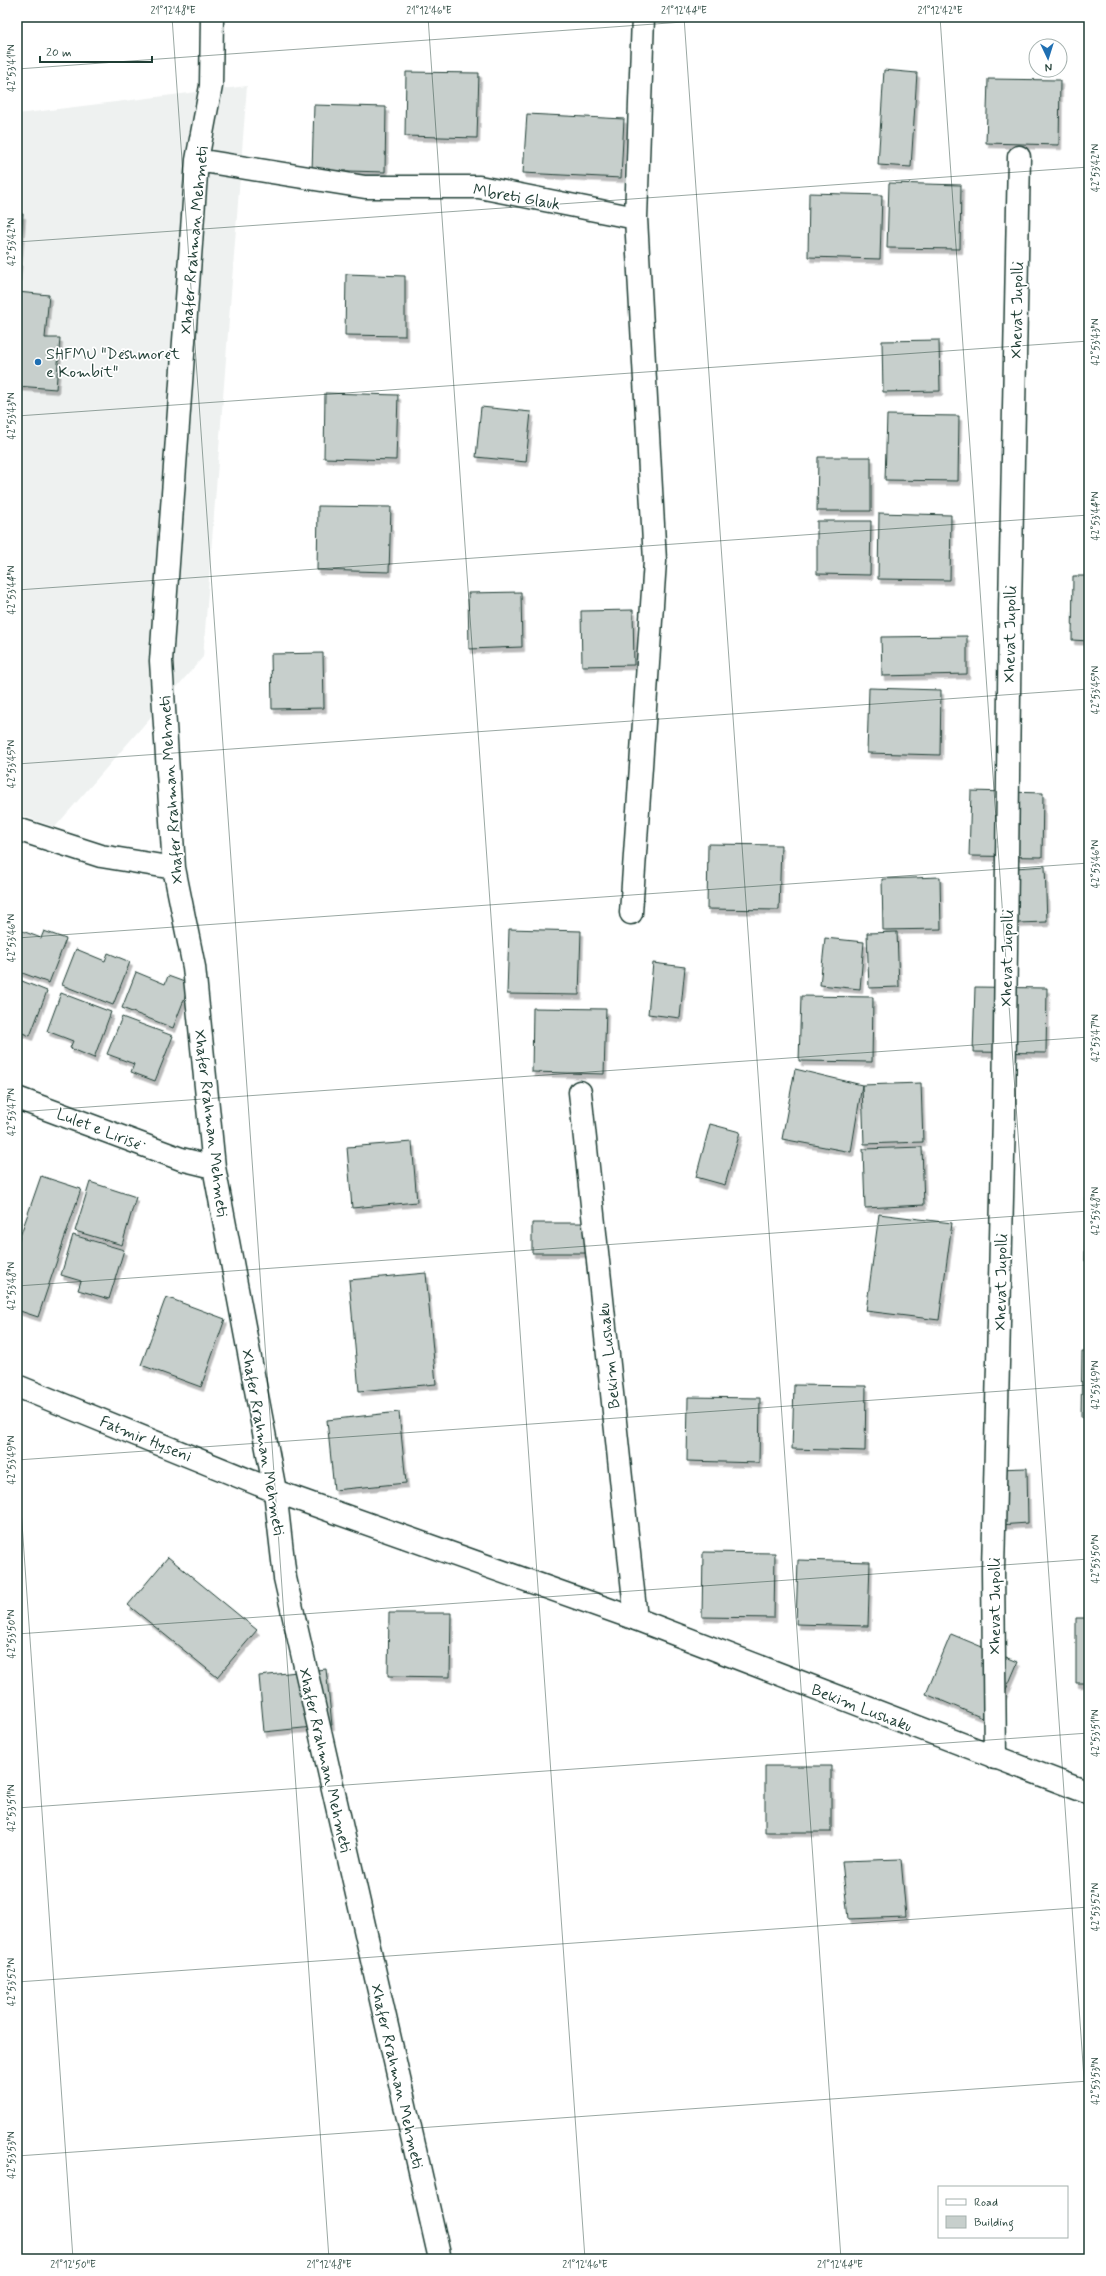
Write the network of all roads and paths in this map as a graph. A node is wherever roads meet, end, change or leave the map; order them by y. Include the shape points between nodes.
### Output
1 (212, 17) edge
2 (643, 17) edge
3 (1018, 157) dead end
4 (197, 160) junction
5 (636, 218) junction
6 (17, 830) edge
7 (174, 868) junction
8 (631, 913) dead end
9 (580, 1092) dead end
10 (17, 1098) edge
11 (214, 1167) junction
12 (17, 1386) edge
13 (275, 1491) junction
14 (636, 1619) junction
15 (995, 1758) junction
16 (1089, 1793) edge
17 (440, 2259) edge

1 - 4 street, Xhafer Rrahman Mehmeti via 211,86
2 - 5 street
3 - 15 street, Xhevat Jupolli via 1004,1115 993,1570
4 - 5 street, Mbreti Glauk via 365,187 479,187
4 - 7 street, Xhafer Rrahman Mehmeti via 161,661
5 - 8 street via 655,561
6 - 7 street via 101,856
7 - 11 street, Xhafer Rrahman Mehmeti via 194,967
9 - 14 street, Bekim Lushaku
10 - 11 street, Lulet e Lirisë via 181,1159
11 - 13 street, Xhafer Rrahman Mehmeti
12 - 13 street, Fatmir Hyseni
13 - 14 street, Bekim Lushaku
13 - 17 street, Xhafer Rrahman Mehmeti via 285,1578
14 - 15 street, Bekim Lushaku
15 - 16 street, Bekim Lushaku

